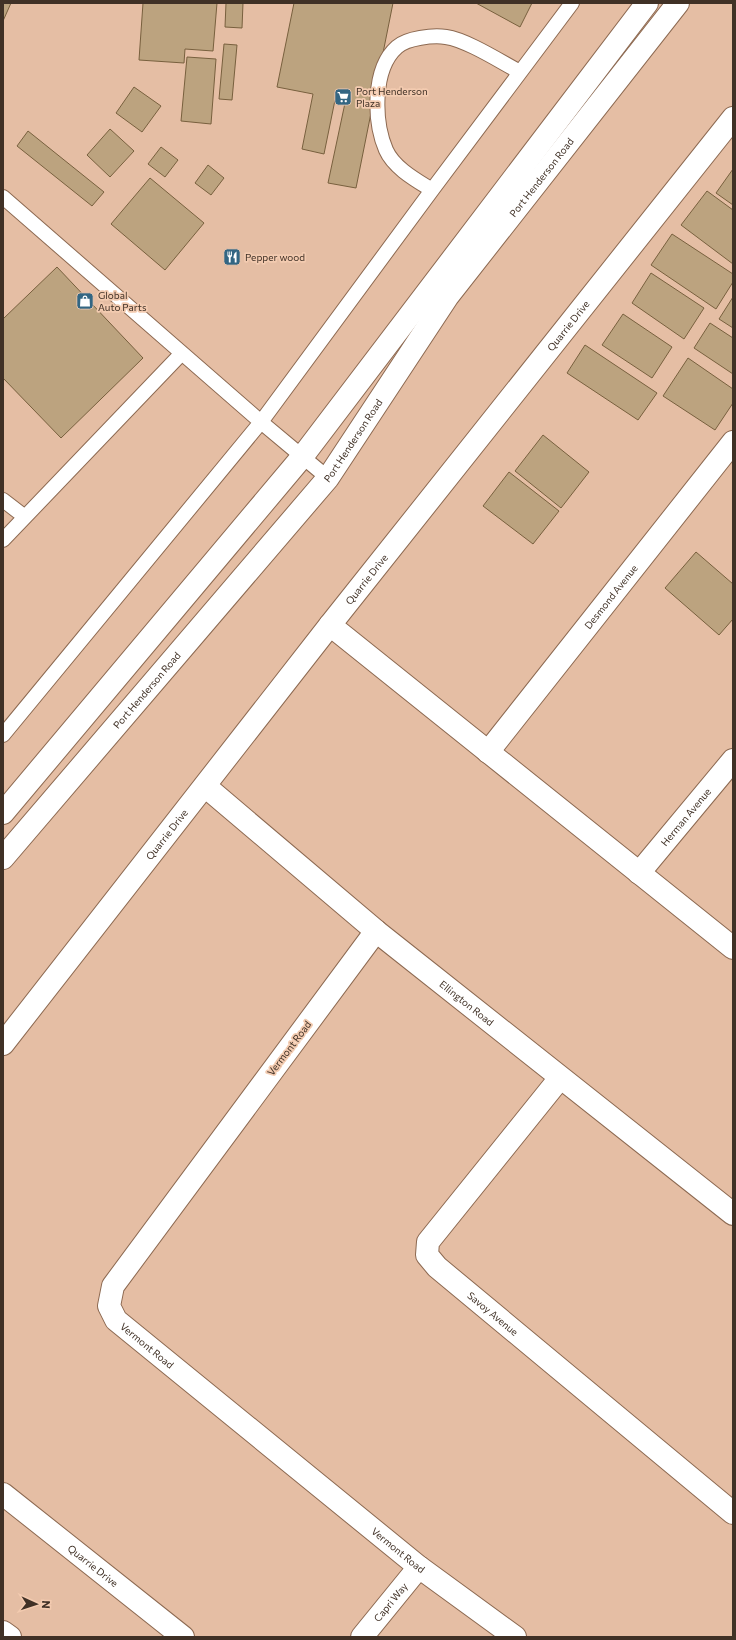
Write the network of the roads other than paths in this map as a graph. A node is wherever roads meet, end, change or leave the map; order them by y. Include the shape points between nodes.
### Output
1 (572, 3) edge
2 (647, 3) edge
3 (678, 3) edge
4 (520, 72) junction
5 (733, 118) edge
6 (432, 190) junction
7 (3, 197) edge
8 (182, 353) junction
9 (261, 422) junction
10 (733, 442) edge
11 (302, 457) junction
12 (328, 478) junction
13 (3, 500) edge
14 (25, 517) junction
15 (3, 540) edge
16 (330, 625) junction
17 (3, 735) edge
18 (488, 752) junction
19 (733, 760) edge
20 (205, 786) junction
21 (3, 813) edge
22 (3, 858) edge
23 (639, 873) junction
24 (376, 931) junction
25 (733, 948) edge
26 (3, 1044) edge
27 (560, 1078) junction
28 (733, 1214) edge
29 (3, 1494) edge
30 (733, 1513) edge
31 (419, 1567) junction
32 (3, 1632) edge
33 (10, 1637) edge
34 (183, 1637) edge
35 (362, 1637) edge
36 (515, 1637) edge

1 - 4 lane
2 - 11 street
3 - 12 street, Port Henderson Road via 448,296
4 - 6 lane
4 - 6 lane via 447,37 423,37 397,46 385,62 377,99 381,133 387,152 403,171
5 - 16 street, Quarrie Drive
6 - 9 lane
7 - 8 lane
8 - 9 lane
8 - 14 lane
9 - 11 lane
9 - 17 lane
10 - 18 street, Desmond Avenue
11 - 12 lane
11 - 21 street
12 - 22 street, Port Henderson Road
13 - 14 lane
14 - 15 lane
16 - 18 street
16 - 20 street, Quarrie Drive
18 - 23 street
19 - 23 street, Herman Avenue
20 - 24 street, Ellington Road
20 - 26 street, Quarrie Drive
23 - 25 street
24 - 27 street, Ellington Road
24 - 31 street, Vermont Road via 113,1286 109,1306 116,1320
27 - 28 street, Ellington Road
27 - 30 street, Savoy Avenue via 428,1242 427,1255 443,1272
29 - 34 street, Quarrie Drive
31 - 35 street, Capri Way
31 - 36 street, Vermont Road
32 - 33 street

